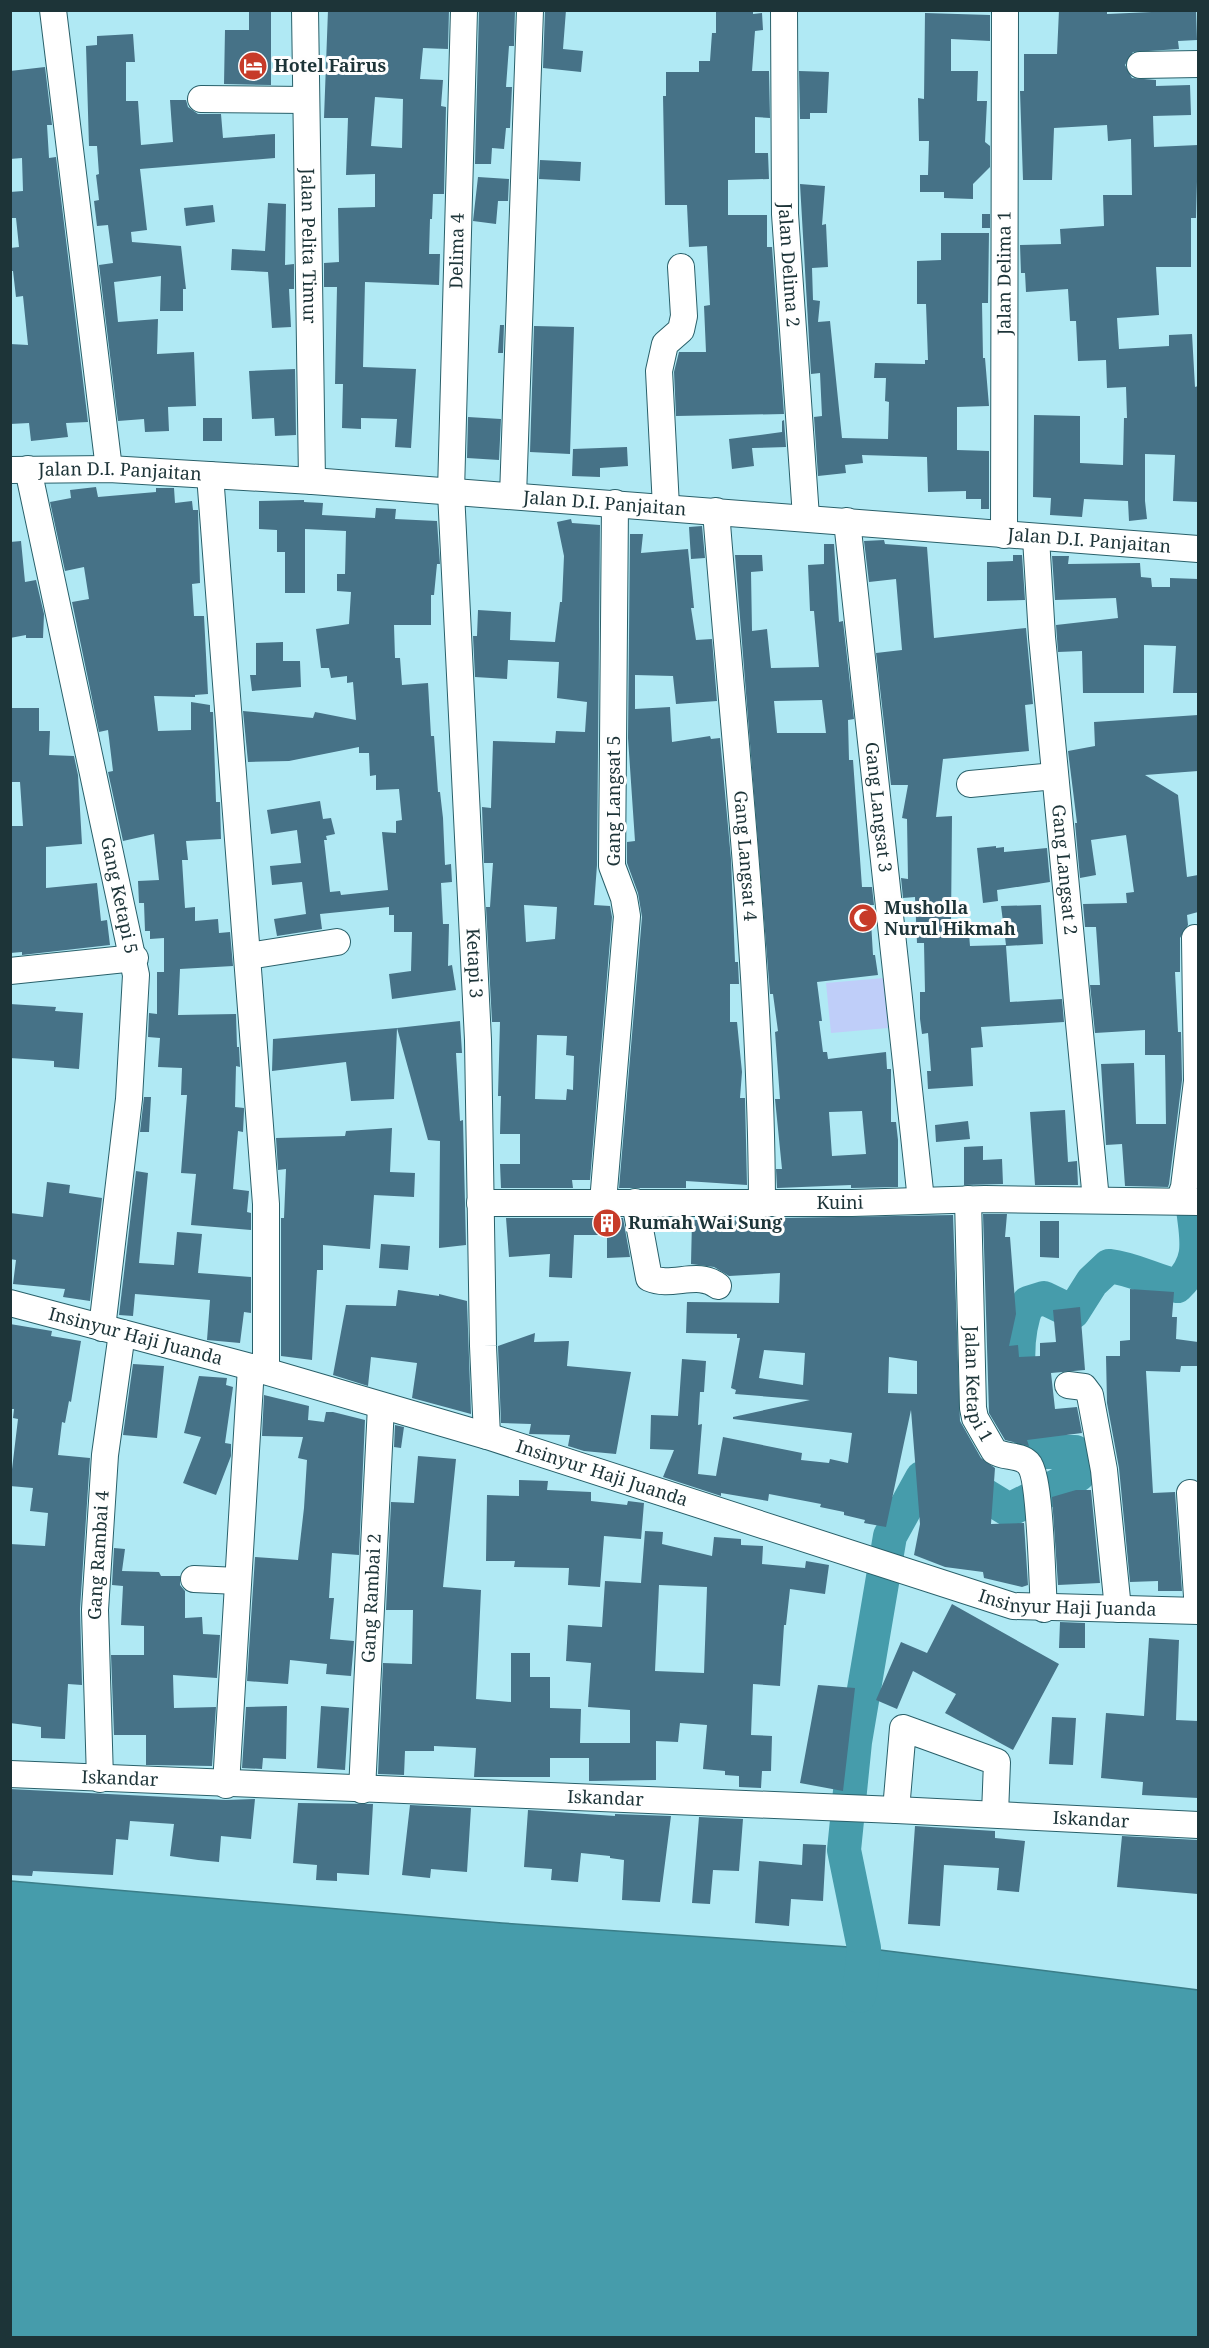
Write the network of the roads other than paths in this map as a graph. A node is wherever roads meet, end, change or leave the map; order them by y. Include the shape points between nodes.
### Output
1 (53, 10) edge
2 (304, 10) edge
3 (464, 10) edge
4 (530, 10) edge
5 (784, 10) edge
6 (1005, 10) edge
7 (1198, 64) edge
8 (1140, 65) dead end
9 (201, 99) dead end
10 (306, 100) junction
11 (681, 267) dead end
12 (19, 469) edge
13 (109, 469) junction
14 (210, 475) junction
15 (312, 481) junction
16 (451, 492) junction
17 (513, 496) junction
18 (615, 503) junction
19 (666, 507) junction
20 (716, 510) junction
21 (806, 518) junction
22 (847, 521) junction
23 (1004, 534) junction
24 (1036, 538) junction
25 (1198, 549) edge
26 (1055, 776) junction
27 (970, 784) dead end
28 (1195, 938) dead end
29 (338, 942) dead end
30 (248, 956) junction
31 (135, 958) junction
32 (10, 971) edge
33 (968, 1199) junction
34 (921, 1200) junction
35 (1096, 1200) junction
36 (603, 1202) junction
37 (635, 1202) junction
38 (762, 1202) junction
39 (1188, 1202) edge
40 (480, 1203) junction
41 (718, 1286) dead end
42 (10, 1303) edge
43 (112, 1330) junction
44 (258, 1369) junction
45 (1068, 1385) dead end
46 (381, 1406) junction
47 (488, 1436) junction
48 (1190, 1493) dead end
49 (194, 1579) dead end
50 (238, 1581) junction
51 (1044, 1609) junction
52 (1118, 1610) junction
53 (1198, 1611) edge
54 (10, 1774) edge
55 (100, 1779) junction
56 (226, 1785) junction
57 (362, 1790) junction
58 (887, 1809) junction
59 (995, 1814) junction
60 (1198, 1825) edge

1 - 13 street
2 - 10 street, Jalan Pelita Timur
3 - 16 street, Delima 4
4 - 17 street
5 - 21 street, Jalan Delima 2 via 785,214
6 - 23 street, Jalan Delima 1
7 - 8 street
9 - 10 street
10 - 15 street, Jalan Pelita Timur
11 - 19 street via 684,316 681,330 665,345 659,371
12 - 13 street, Jalan D.I. Panjaitan
12 - 31 street, Gang Ketapi 5
13 - 14 street, Jalan D.I. Panjaitan
14 - 15 street, Jalan D.I. Panjaitan
14 - 30 street
15 - 16 street, Jalan D.I. Panjaitan
16 - 17 street, Jalan D.I. Panjaitan
16 - 40 street, Ketapi 3 via 478,1040
17 - 18 street, Jalan D.I. Panjaitan
18 - 19 street, Jalan D.I. Panjaitan
18 - 36 street, Gang Langsat 5 via 612,866 627,916
19 - 20 street, Jalan D.I. Panjaitan
20 - 21 street, Jalan D.I. Panjaitan
20 - 38 street, Gang Langsat 4 via 754,941 762,1098
21 - 22 street, Jalan D.I. Panjaitan
22 - 23 street, Jalan D.I. Panjaitan
22 - 34 street, Gang Langsat 3
23 - 24 street, Jalan D.I. Panjaitan
24 - 25 street, Jalan D.I. Panjaitan
24 - 26 street, Gang Langsat 2
26 - 27 street
26 - 35 street, Gang Langsat 2
28 - 39 street via 1197,1081 1184,1187
29 - 30 street
30 - 44 street via 267,1225
31 - 32 street
31 - 43 street, Gang Ketapi 5 via 136,1005
33 - 34 street, Kuini
33 - 35 street, Kuini
33 - 51 street, Jalan Ketapi 1 via 975,1418 994,1452 1029,1464 1037,1497
34 - 38 street, Kuini
35 - 39 street, Kuini
36 - 37 street, Kuini
36 - 40 street, Kuini
37 - 38 street, Kuini
37 - 41 street via 649,1278 703,1279
40 - 47 street, Ketapi 3
42 - 43 street, Insinyur Haji Juanda
43 - 44 street, Insinyur Haji Juanda
43 - 55 street, Gang Rambai 4 via 95,1610
44 - 46 street, Insinyur Haji Juanda
44 - 50 street
45 - 52 street via 1084,1387 1090,1395 1104,1470
46 - 47 street, Insinyur Haji Juanda
46 - 57 street, Gang Rambai 2
47 - 51 street, Insinyur Haji Juanda via 1002,1603
48 - 53 street
49 - 50 street
50 - 56 street
51 - 52 street, Insinyur Haji Juanda
52 - 53 street, Insinyur Haji Juanda
54 - 55 street, Iskandar
55 - 56 street, Iskandar
56 - 57 street, Iskandar
57 - 58 street, Iskandar
58 - 59 street, Iskandar
58 - 59 street via 903,1728 997,1762
59 - 60 street, Iskandar

